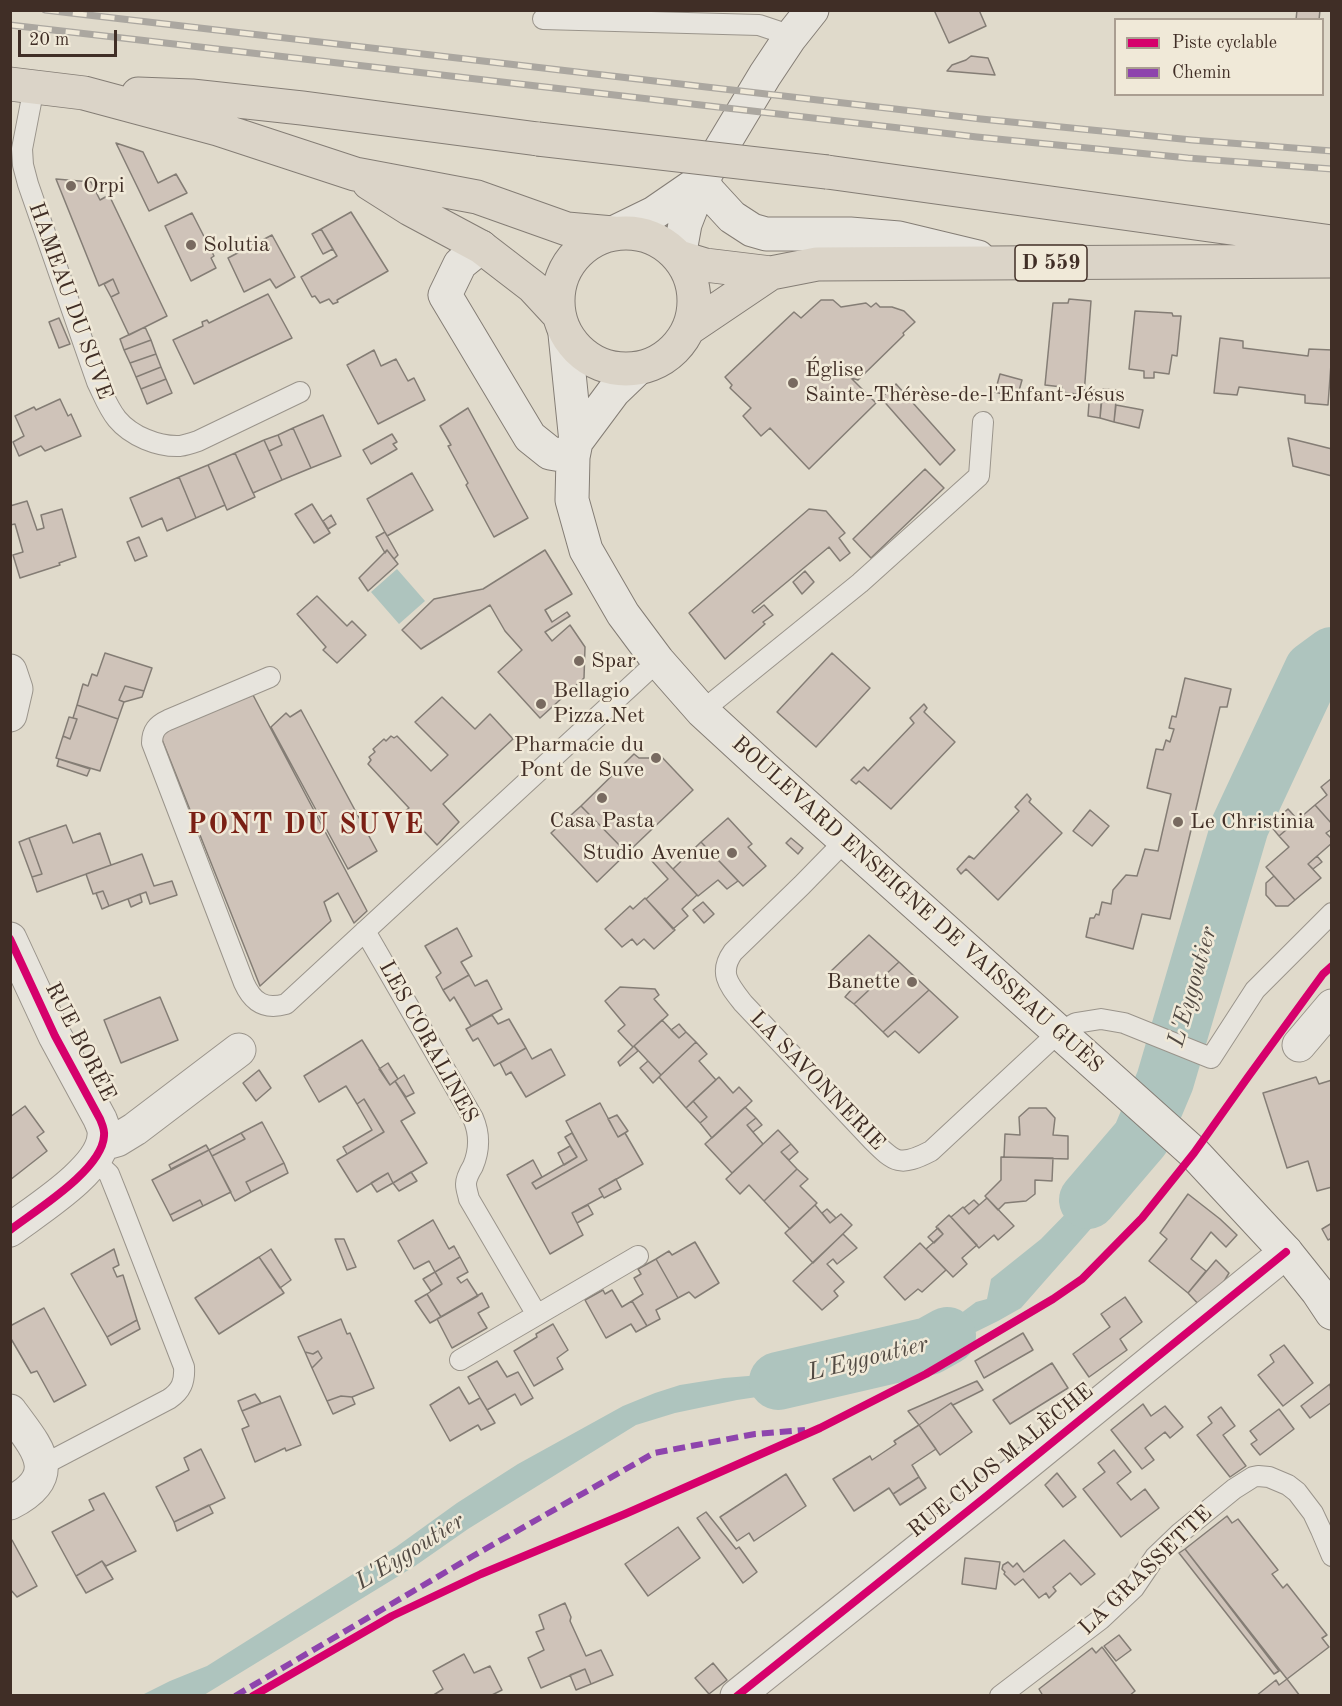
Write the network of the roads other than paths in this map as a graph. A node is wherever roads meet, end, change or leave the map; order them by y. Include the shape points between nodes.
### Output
1 (812, 10) edge
2 (543, 19) dead end
3 (792, 36) junction
4 (22, 86) edge
5 (84, 93) junction
6 (355, 174) junction
7 (702, 180) junction
8 (613, 233) junction
9 (1332, 242) edge
10 (481, 248) junction
11 (680, 257) junction
12 (1332, 261) edge
13 (1006, 264) junction
14 (771, 273) junction
15 (562, 324) junction
16 (688, 329) junction
17 (636, 369) junction
18 (300, 392) dead end
19 (983, 422) dead end
20 (574, 449) junction
21 (658, 662) junction
22 (10, 671) edge
23 (270, 677) dead end
24 (702, 711) junction
25 (10, 715) edge
26 (845, 841) junction
27 (1332, 913) edge
28 (365, 930) junction
29 (10, 939) edge
30 (1332, 1006) edge
31 (1059, 1032) junction
32 (1299, 1046) dead end
33 (239, 1050) dead end
34 (98, 1152) junction
35 (10, 1230) edge
36 (1286, 1251) junction
37 (638, 1256) dead end
38 (1332, 1313) edge
39 (537, 1315) junction
40 (460, 1360) dead end
41 (10, 1411) edge
42 (43, 1464) junction
43 (10, 1503) edge
44 (1332, 1556) edge
45 (737, 1695) edge
46 (1000, 1695) edge

1 - 3 main road
2 - 3 lane via 759,25
3 - 7 main road
4 - 5 main road
4 - 18 lane, HAMEAU DU SUVE via 22,149 28,184 97,382 118,420 154,442 182,446
5 - 6 main road via 218,129
5 - 9 main road, bridge via 192,96 302,108 827,172
6 - 8 main road via 477,197 567,229
6 - 10 main road
7 - 8 main road via 654,213
7 - 11 main road via 685,224
7 - 13 main road via 732,217 766,234 899,238
8 - 11 main road via 628,232 657,239
8 - 15 main road via 596,239 569,262 557,296
10 - 15 main road via 533,287
10 - 20 main road via 460,264 445,295 530,437 550,453
11 - 14 main road via 705,265
11 - 16 main road via 691,280 694,304
12 - 13 main road, D 559
13 - 14 main road, D 559 via 817,264
14 - 16 main road
15 - 17 main road via 578,350 596,362 615,369
15 - 20 main road, BOULEVARD ENSEIGNE DE VAISSEAU GUÈS
16 - 17 main road via 676,347 658,361
17 - 20 main road via 614,391
19 - 24 lane via 979,476 860,583
20 - 21 main road, BOULEVARD ENSEIGNE DE VAISSEAU GUÈS via 572,500 586,550 623,614
21 - 24 main road, BOULEVARD ENSEIGNE DE VAISSEAU GUÈS
21 - 28 lane
22 - 25 main road via 16,689
23 - 28 lane via 161,723 154,730 152,743 244,983 258,1002 272,1007 286,1004
24 - 26 main road, BOULEVARD ENSEIGNE DE VAISSEAU GUÈS
26 - 31 main road, BOULEVARD ENSEIGNE DE VAISSEAU GUÈS
26 - 31 lane, LA SAVONNERIE via 733,952 725,970 743,1003 887,1156 911,1161 931,1151
27 - 31 lane via 1255,990 1211,1058 1124,1023 1101,1019 1076,1023
28 - 39 lane, LES CORALINES via 478,1129 479,1146 466,1184 469,1199
29 - 34 main road, RUE BORÉE via 55,1036 100,1119 104,1129
30 - 32 main road
31 - 36 main road, BOULEVARD ENSEIGNE DE VAISSEAU GUÈS via 1194,1153
33 - 34 main road
34 - 35 main road via 71,1184
34 - 42 lane via 184,1367 183,1382 169,1400
36 - 38 main road, BOULEVARD ENSEIGNE DE VAISSEAU GUÈS
36 - 45 main road, RUE CLOS MALÈCHE
37 - 39 lane
39 - 40 lane
41 - 42 main road
42 - 43 main road via 38,1482
44 - 46 lane, LA GRASSETTE via 1313,1513 1297,1492 1269,1477 1253,1478 1180,1533 1155,1557 1134,1588 1101,1619

